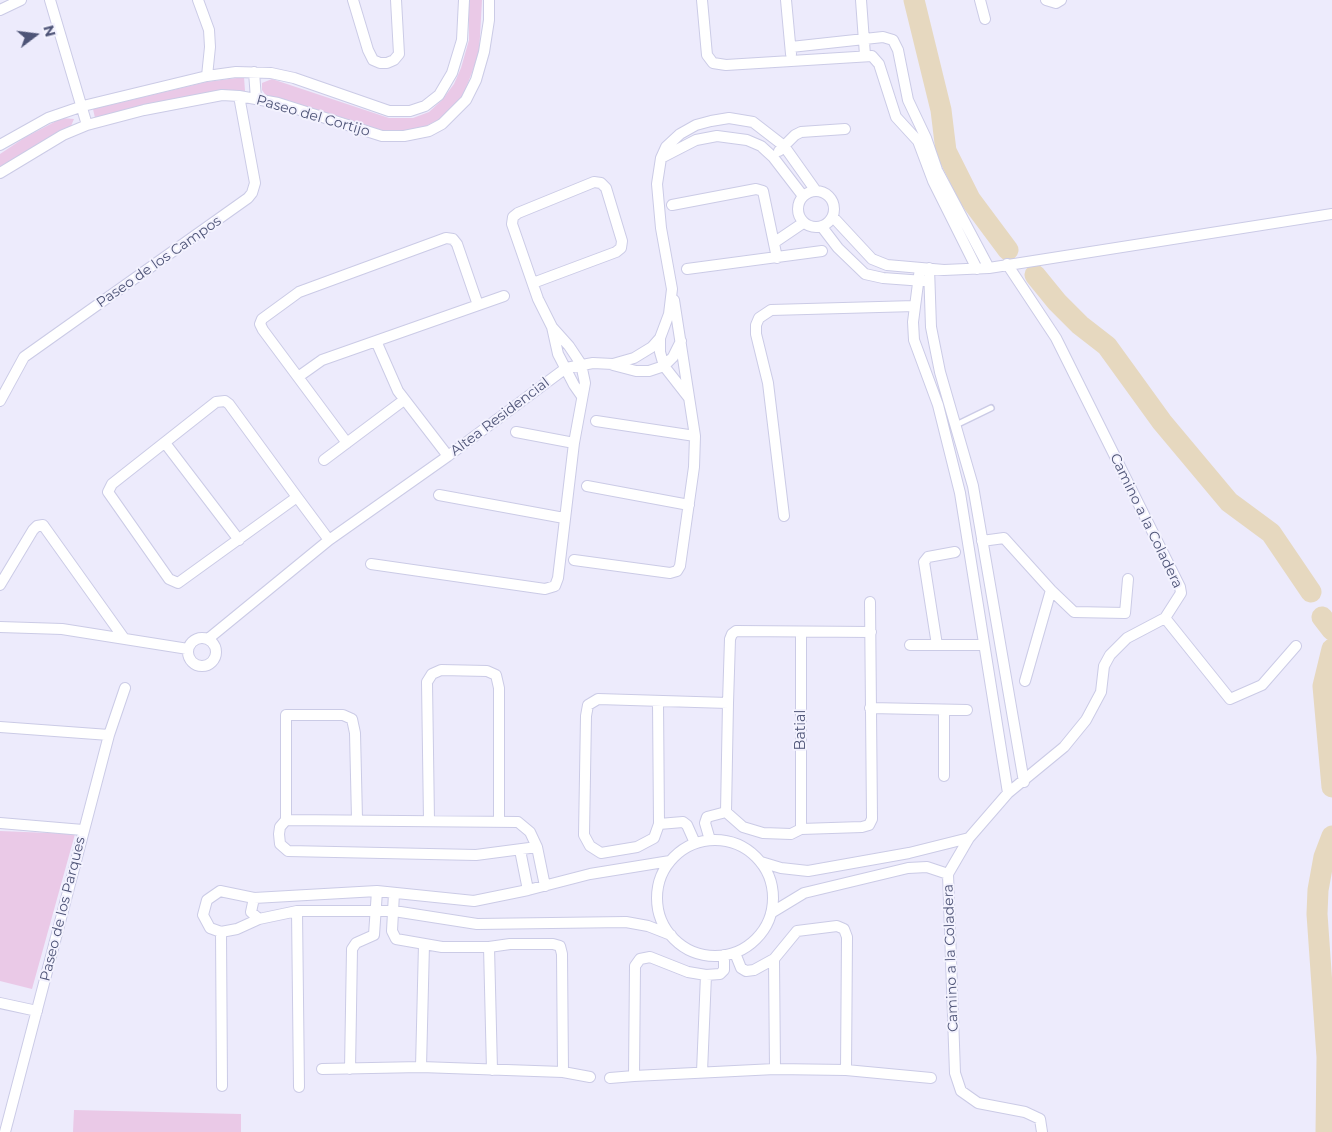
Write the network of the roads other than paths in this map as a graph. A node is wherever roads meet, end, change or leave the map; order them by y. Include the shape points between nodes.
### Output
1 (21, 0) edge
2 (50, 0) edge
3 (198, 0) edge
4 (353, 0) edge
5 (396, 0) edge
6 (464, 0) edge
7 (489, 0) edge
8 (702, 0) edge
9 (786, 0) edge
10 (862, 0) edge
11 (980, 0) edge
12 (1046, 0) edge
13 (1061, 0) edge
14 (0, 10) edge
15 (985, 19) dead end
16 (865, 40) junction
17 (791, 47) junction
18 (865, 55) junction
19 (792, 60) junction
20 (254, 72) junction
21 (207, 76) junction
22 (239, 96) junction
23 (256, 99) junction
24 (82, 106) junction
25 (87, 124) junction
26 (845, 129) dead end
27 (0, 145) edge
28 (784, 146) junction
29 (773, 157) junction
30 (661, 158) junction
31 (0, 173) edge
32 (816, 191) junction
33 (803, 196) junction
34 (672, 205) dead end
35 (1332, 214) edge
36 (833, 217) junction
37 (803, 223) junction
38 (822, 227) junction
39 (775, 242) junction
40 (822, 251) dead end
41 (777, 258) junction
42 (1007, 264) junction
43 (925, 268) junction
44 (988, 268) junction
45 (977, 269) junction
46 (687, 270) dead end
47 (944, 270) junction
48 (918, 281) junction
49 (929, 281) junction
50 (533, 283) junction
51 (672, 290) junction
52 (504, 296) dead end
53 (478, 305) junction
54 (915, 306) junction
55 (552, 327) junction
56 (660, 338) junction
57 (681, 340) junction
58 (376, 341) junction
59 (581, 364) junction
60 (612, 364) junction
61 (664, 366) junction
62 (566, 368) junction
63 (298, 376) junction
64 (581, 395) junction
65 (689, 399) junction
66 (404, 400) junction
67 (0, 401) edge
68 (949, 402) junction
69 (938, 405) junction
70 (991, 408) dead end
71 (596, 421) dead end
72 (956, 425) junction
73 (516, 432) dead end
74 (695, 436) junction
75 (165, 443) junction
76 (347, 443) junction
77 (574, 443) junction
78 (448, 456) junction
79 (324, 460) dead end
80 (587, 486) dead end
81 (439, 495) dead end
82 (297, 497) junction
83 (689, 505) junction
84 (784, 516) dead end
85 (564, 518) junction
86 (239, 540) junction
87 (329, 540) junction
88 (982, 541) junction
89 (955, 552) dead end
90 (574, 560) dead end
91 (371, 564) dead end
92 (1128, 579) dead end
93 (0, 585) edge
94 (1051, 590) junction
95 (870, 602) dead end
96 (1165, 618) junction
97 (0, 628) edge
98 (800, 632) junction
99 (870, 632) junction
100 (123, 637) junction
101 (208, 639) junction
102 (910, 645) dead end
103 (937, 645) junction
104 (984, 645) junction
105 (1296, 646) dead end
106 (188, 649) junction
107 (1001, 654) junction
108 (986, 656) junction
109 (1025, 681) dead end
110 (125, 688) dead end
111 (658, 702) junction
112 (728, 703) junction
113 (870, 708) junction
114 (944, 710) junction
115 (967, 710) dead end
116 (0, 727) edge
117 (109, 735) junction
118 (944, 776) dead end
119 (1024, 782) junction
120 (1008, 793) junction
121 (726, 812) junction
122 (357, 819) junction
123 (286, 820) junction
124 (429, 820) junction
125 (499, 821) junction
126 (0, 823) edge
127 (659, 824) junction
128 (801, 828) junction
129 (83, 830) junction
130 (968, 838) junction
131 (710, 840) junction
132 (695, 843) junction
133 (537, 847) junction
134 (520, 850) junction
135 (670, 861) junction
136 (761, 862) junction
137 (948, 874) junction
138 (545, 886) junction
139 (528, 890) junction
140 (377, 891) junction
141 (394, 892) junction
142 (254, 898) junction
143 (394, 911) junction
144 (297, 912) junction
145 (376, 912) junction
146 (771, 913) junction
147 (258, 919) junction
148 (221, 932) junction
149 (671, 935) junction
150 (424, 944) junction
151 (489, 947) junction
152 (735, 952) junction
153 (724, 955) junction
154 (774, 959) junction
155 (706, 975) junction
156 (0, 1003) edge
157 (37, 1011) junction
158 (421, 1067) junction
159 (322, 1069) dead end
160 (350, 1069) junction
161 (775, 1069) junction
162 (492, 1070) junction
163 (846, 1070) junction
164 (563, 1072) junction
165 (702, 1072) junction
166 (634, 1076) junction
167 (590, 1077) dead end
168 (610, 1078) dead end
169 (931, 1078) dead end
170 (222, 1086) dead end
171 (299, 1087) dead end
172 (4, 1127) edge
173 (1042, 1132) edge

1 - 14 street
2 - 24 street
3 - 21 street via 209,30
4 - 5 street via 373,60 388,64 398,54
6 - 20 street, Paseo del Cortijo via 462,40 452,74 439,95 425,106 410,111 389,111 294,78
7 - 23 street, Paseo del Cortijo via 484,52 476,80 466,100 442,124 429,131 394,137 371,134 278,103
8 - 19 street via 708,56 714,63
9 - 17 street
10 - 16 street
11 - 15 street
12 - 13 street via 1052,3
16 - 17 street
16 - 18 street
16 - 44 street via 883,37 893,40 908,100 937,170
17 - 19 street
18 - 19 street
18 - 45 street via 872,56 879,64 896,117 918,141 933,181
20 - 21 street, Paseo del Cortijo
20 - 23 street
21 - 24 street, Paseo del Cortijo
22 - 23 street, Paseo del Cortijo
22 - 25 street, Paseo del Cortijo via 204,98
22 - 67 street, Paseo de los Campos via 255,183 248,198 24,357
24 - 25 street
24 - 27 street, Paseo del Cortijo via 48,118
25 - 31 street, Paseo del Cortijo via 62,135
26 - 28 street via 801,132
28 - 29 street
28 - 30 street via 753,122 729,118 696,124 666,147
28 - 32 street
29 - 30 street via 761,146 747,140 717,136 696,140
29 - 33 street
30 - 51 street, Altea Residencial via 657,184
32 - 33 street
32 - 36 street via 829,196 833,203
33 - 37 street via 797,209
34 - 39 street via 756,189 763,191
35 - 42 street
36 - 38 street
36 - 43 street via 872,258 887,265
37 - 38 street
37 - 39 street
38 - 48 street via 865,274
39 - 41 street
40 - 41 street
41 - 46 street
42 - 44 street
42 - 96 street, Camino a la Coladera via 1056,338 1180,587 1181,593
43 - 47 street
43 - 48 street
43 - 49 street
44 - 45 street
45 - 47 street
47 - 49 street
48 - 49 street
48 - 54 street
49 - 68 street via 931,327
50 - 50 street via 621,248 622,241 606,188 601,183 586,186 513,217 512,224
50 - 55 street
51 - 56 street, Altea Residencial via 669,314
51 - 57 street
52 - 53 street
53 - 58 street
53 - 63 street via 458,244 446,238 299,292 262,319 260,324
54 - 69 street via 914,340
54 - 84 street via 771,310 760,318 756,334 768,382
55 - 59 street
55 - 62 street via 558,354
56 - 60 street, Altea Residencial via 642,354
56 - 61 street
57 - 61 street via 673,357
57 - 65 street
58 - 63 street via 322,360
58 - 66 street
59 - 60 street, Altea Residencial
59 - 62 street, Altea Residencial
59 - 64 street via 585,383
60 - 61 street via 636,371
61 - 65 street
62 - 64 street
62 - 78 street, Altea Residencial
63 - 76 street
64 - 77 street
65 - 74 street
66 - 76 street
66 - 78 street
68 - 69 street
68 - 72 street
69 - 104 street via 960,494
70 - 72 lane
71 - 74 street
72 - 88 street via 973,486
73 - 77 street
74 - 83 street
75 - 82 street via 216,402 225,401
75 - 86 street
75 - 86 street via 112,484 108,492 170,580 182,581
76 - 79 street
77 - 85 street
78 - 87 street, Altea Residencial
80 - 83 street
81 - 85 street
82 - 86 street
82 - 87 street
83 - 90 street via 677,571 670,573
85 - 91 street via 558,578 555,586 545,589
87 - 101 street, Altea Residencial
88 - 94 street via 1004,538
88 - 107 street
89 - 103 street via 928,557 924,562
92 - 94 street via 1127,611 1122,614 1074,612
93 - 100 street via 33,530 43,525
94 - 109 street
95 - 99 street
96 - 105 street via 1230,699 1262,685
96 - 119 street, Camino a la Coladera via 1127,638 1114,650 1104,666 1101,692 1086,720 1064,747
97 - 100 street via 62,629
98 - 99 street
98 - 112 street via 736,631 732,634
98 - 128 street, Batial
99 - 113 street
100 - 106 street
101 - 106 street via 194,641
101 - 106 street via 215,656 209,664 198,666 192,663
102 - 103 street
103 - 104 street
104 - 108 street
107 - 108 street
107 - 119 street
108 - 120 street
110 - 117 street, Paseo de los Parques
111 - 112 street
111 - 127 street
111 - 127 street via 598,699 588,705 584,835 590,846 601,853 637,847 654,838
112 - 121 street
113 - 114 street
113 - 128 street via 872,819 869,825
114 - 115 street
114 - 118 street
116 - 117 street
117 - 129 street, Paseo de los Parques
119 - 120 street, Camino a la Coladera
120 - 130 street, Camino a la Coladera
121 - 128 street via 736,823 764,833 790,834
121 - 131 street via 708,817 704,823
122 - 123 street
122 - 123 street via 352,719 343,715 290,713 285,719
122 - 124 street
123 - 134 street via 280,828 279,839 288,851 476,855
124 - 125 street
124 - 125 street via 428,682 432,674 451,670 487,671 496,675 499,688
125 - 133 street via 518,822 524,826
126 - 129 street
127 - 132 street via 683,822
129 - 157 street, Paseo de los Parques
130 - 136 street via 909,853 808,871
130 - 137 street, Camino a la Coladera
131 - 132 street
131 - 136 street via 736,844
132 - 135 street via 685,847
133 - 134 street
133 - 138 street
134 - 139 street
135 - 138 street via 590,874
135 - 149 street via 660,880 657,901 662,921
136 - 146 street via 772,891
137 - 146 street via 927,868 908,868 804,893
137 - 173 street, Camino a la Coladera via 955,1073 960,1091 978,1102 1025,1112 1040,1119
138 - 139 street
139 - 141 street via 474,901
140 - 141 street
140 - 142 street
140 - 145 street
141 - 143 street
142 - 147 street via 251,912
142 - 148 street via 220,891 207,900 203,908 205,922 216,932
143 - 145 street
143 - 149 street via 477,924 626,922
143 - 150 street via 393,936
144 - 145 street
144 - 147 street
144 - 171 street
145 - 160 street via 374,936 352,949
146 - 152 street via 761,933
147 - 148 street
148 - 170 street
149 - 153 street via 691,951
150 - 151 street
150 - 158 street
151 - 162 street
151 - 164 street via 510,944 560,946
152 - 153 street
152 - 154 street via 741,968 746,971
153 - 155 street via 724,970 720,974
154 - 161 street
154 - 163 street via 797,931 837,926 844,929 847,937
155 - 165 street
155 - 166 street via 688,972 650,957 640,959 636,966
156 - 157 street
157 - 172 street, Paseo de los Parques
158 - 160 street
158 - 162 street
159 - 160 street
161 - 163 street
161 - 165 street
162 - 164 street
163 - 169 street
164 - 167 street
165 - 166 street
166 - 168 street

